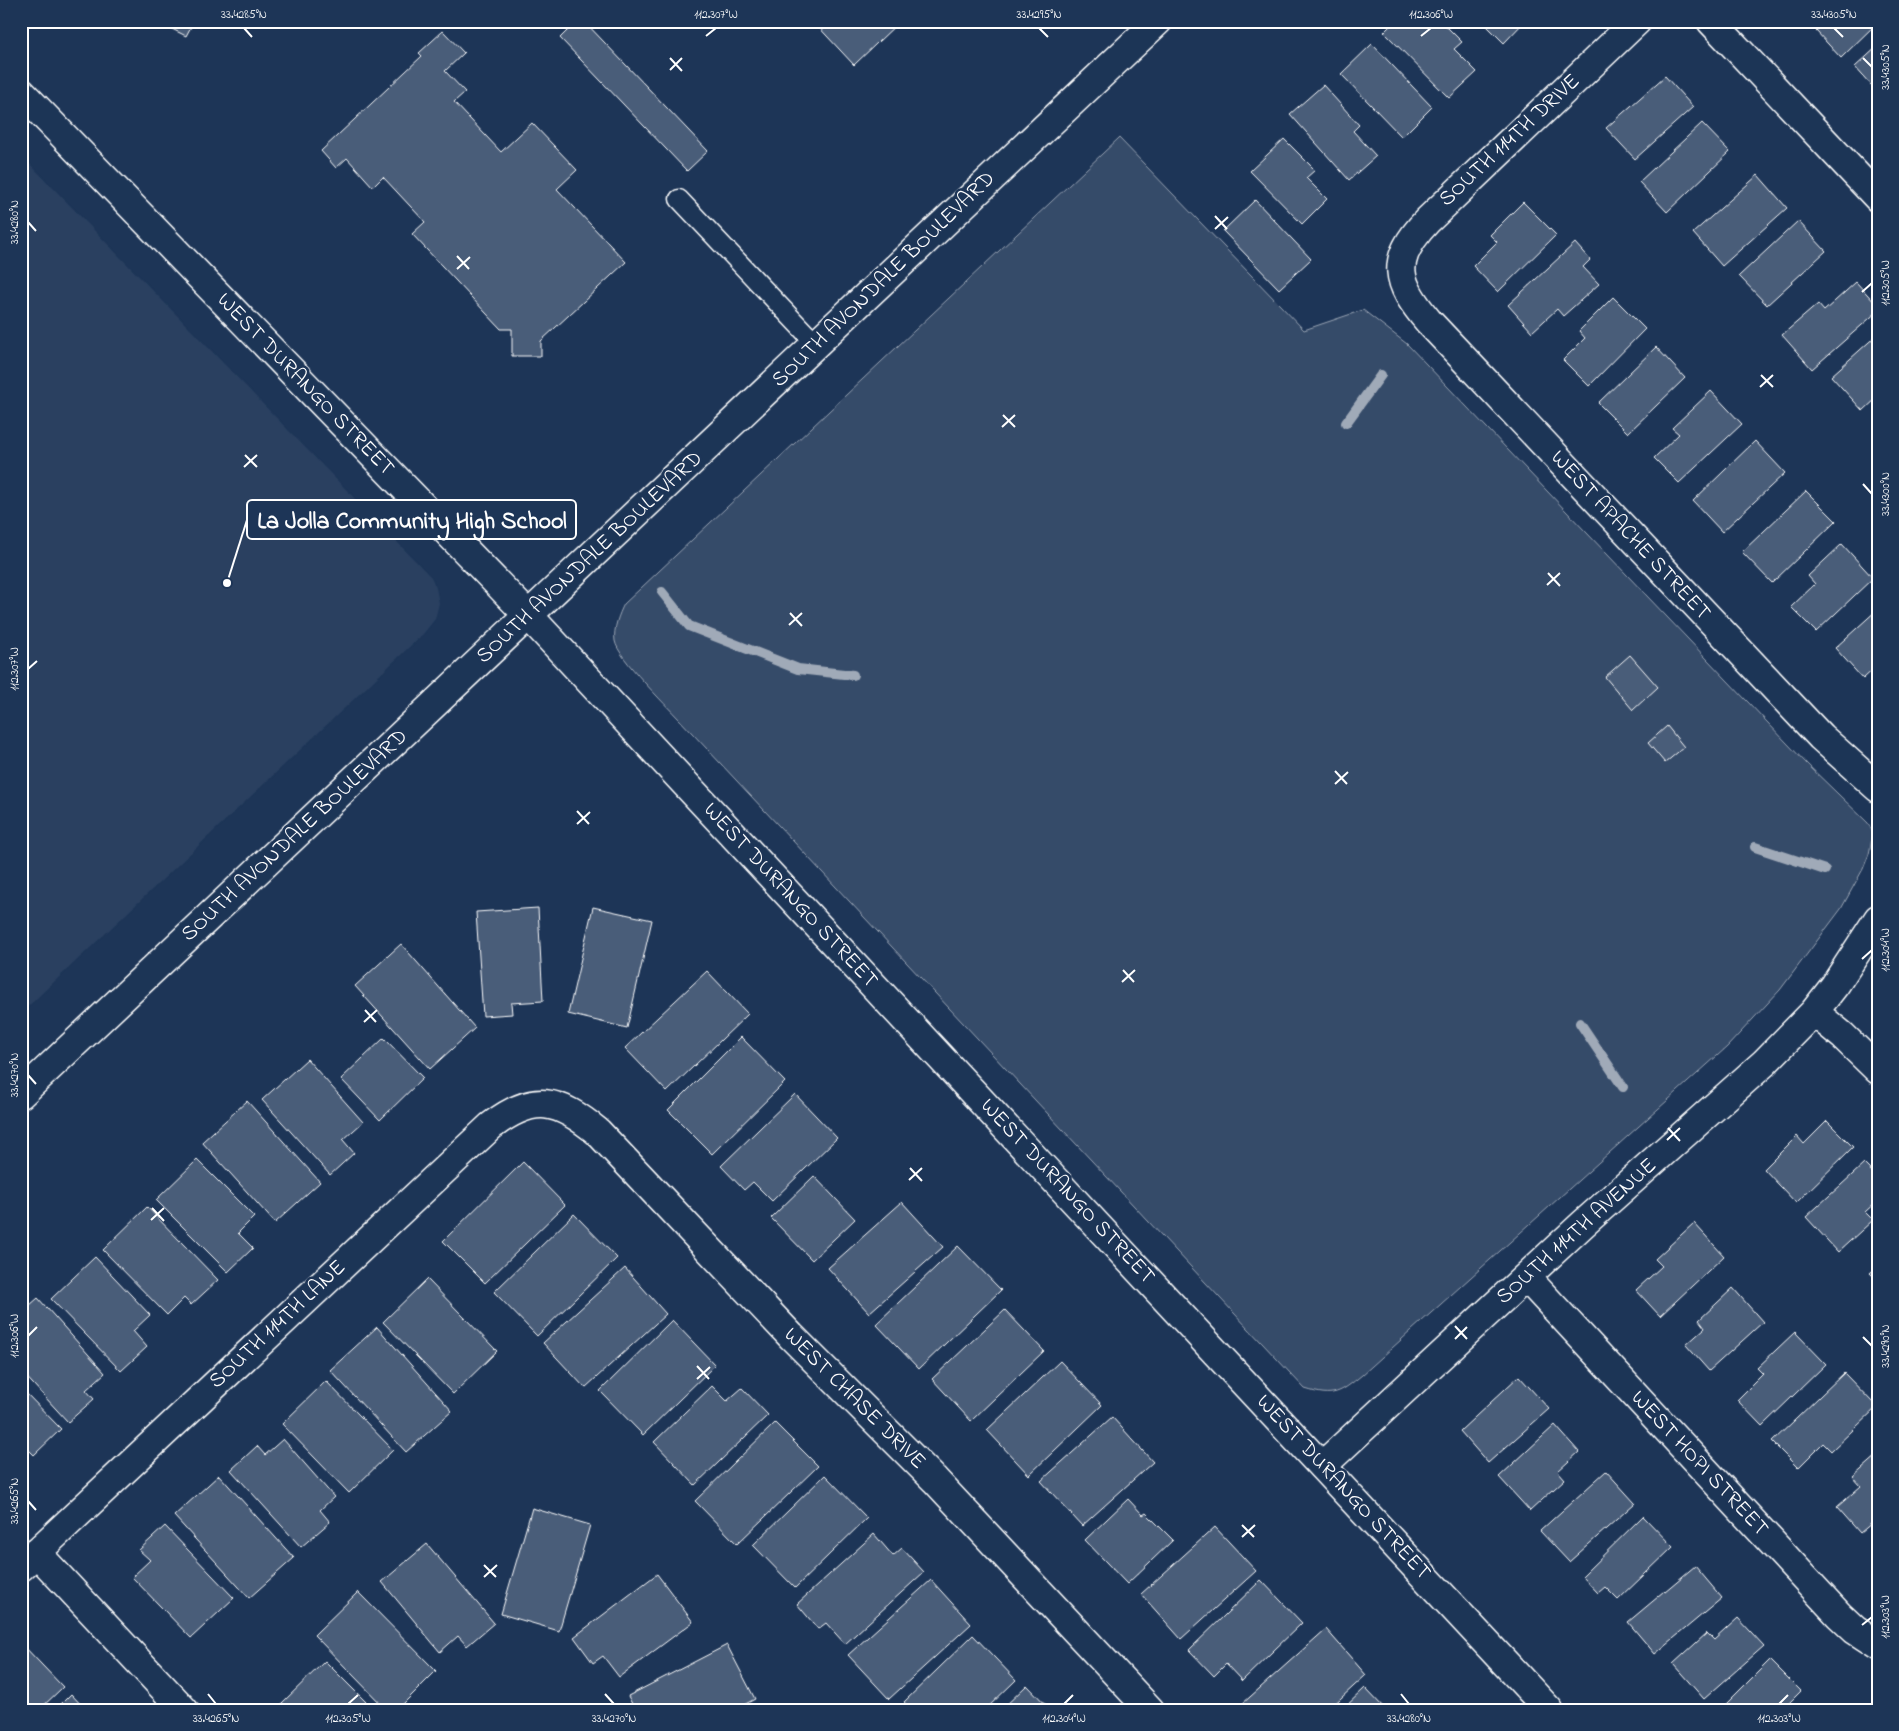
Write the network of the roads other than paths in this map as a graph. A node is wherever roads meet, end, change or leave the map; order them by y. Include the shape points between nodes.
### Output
1 (1158, 21) edge
2 (1637, 21) edge
3 (1711, 21) edge
4 (21, 92) edge
5 (1878, 198) edge
6 (679, 199) dead end
7 (1400, 271) joint
8 (816, 344) junction
9 (529, 616) junction
10 (1878, 788) edge
11 (1878, 919) edge
12 (1814, 1012) junction
13 (1878, 1070) edge
14 (21, 1094) edge
15 (546, 1103) joint
16 (1526, 1277) junction
17 (1322, 1466) junction
18 (29, 1560) edge
19 (1878, 1644) edge
20 (1544, 1708) edge
21 (184, 1710) edge
22 (1150, 1710) edge

1 - 8 street, SOUTH AVONDALE BOULEVARD
2 - 7 street, SOUTH 114TH DRIVE via 1427,220 1403,252
3 - 5 street
4 - 9 street, WEST DURANGO STREET
6 - 8 lane
7 - 10 street, WEST APACHE STREET via 1415,306 1428,322 1820,738
8 - 9 street, SOUTH AVONDALE BOULEVARD
9 - 14 street, SOUTH AVONDALE BOULEVARD
9 - 17 street, WEST DURANGO STREET
11 - 12 street, SOUTH 114TH AVENUE
12 - 13 street
12 - 16 street, SOUTH 114TH AVENUE via 1733,1092
15 - 18 street, SOUTH 114TH LANE via 516,1109 491,1126
15 - 22 street, WEST CHASE DRIVE via 565,1109 598,1132 791,1336 935,1480
16 - 17 street, SOUTH 114TH AVENUE
16 - 19 street, WEST HOPI STREET via 1839,1615
17 - 20 street, WEST DURANGO STREET
18 - 21 street

